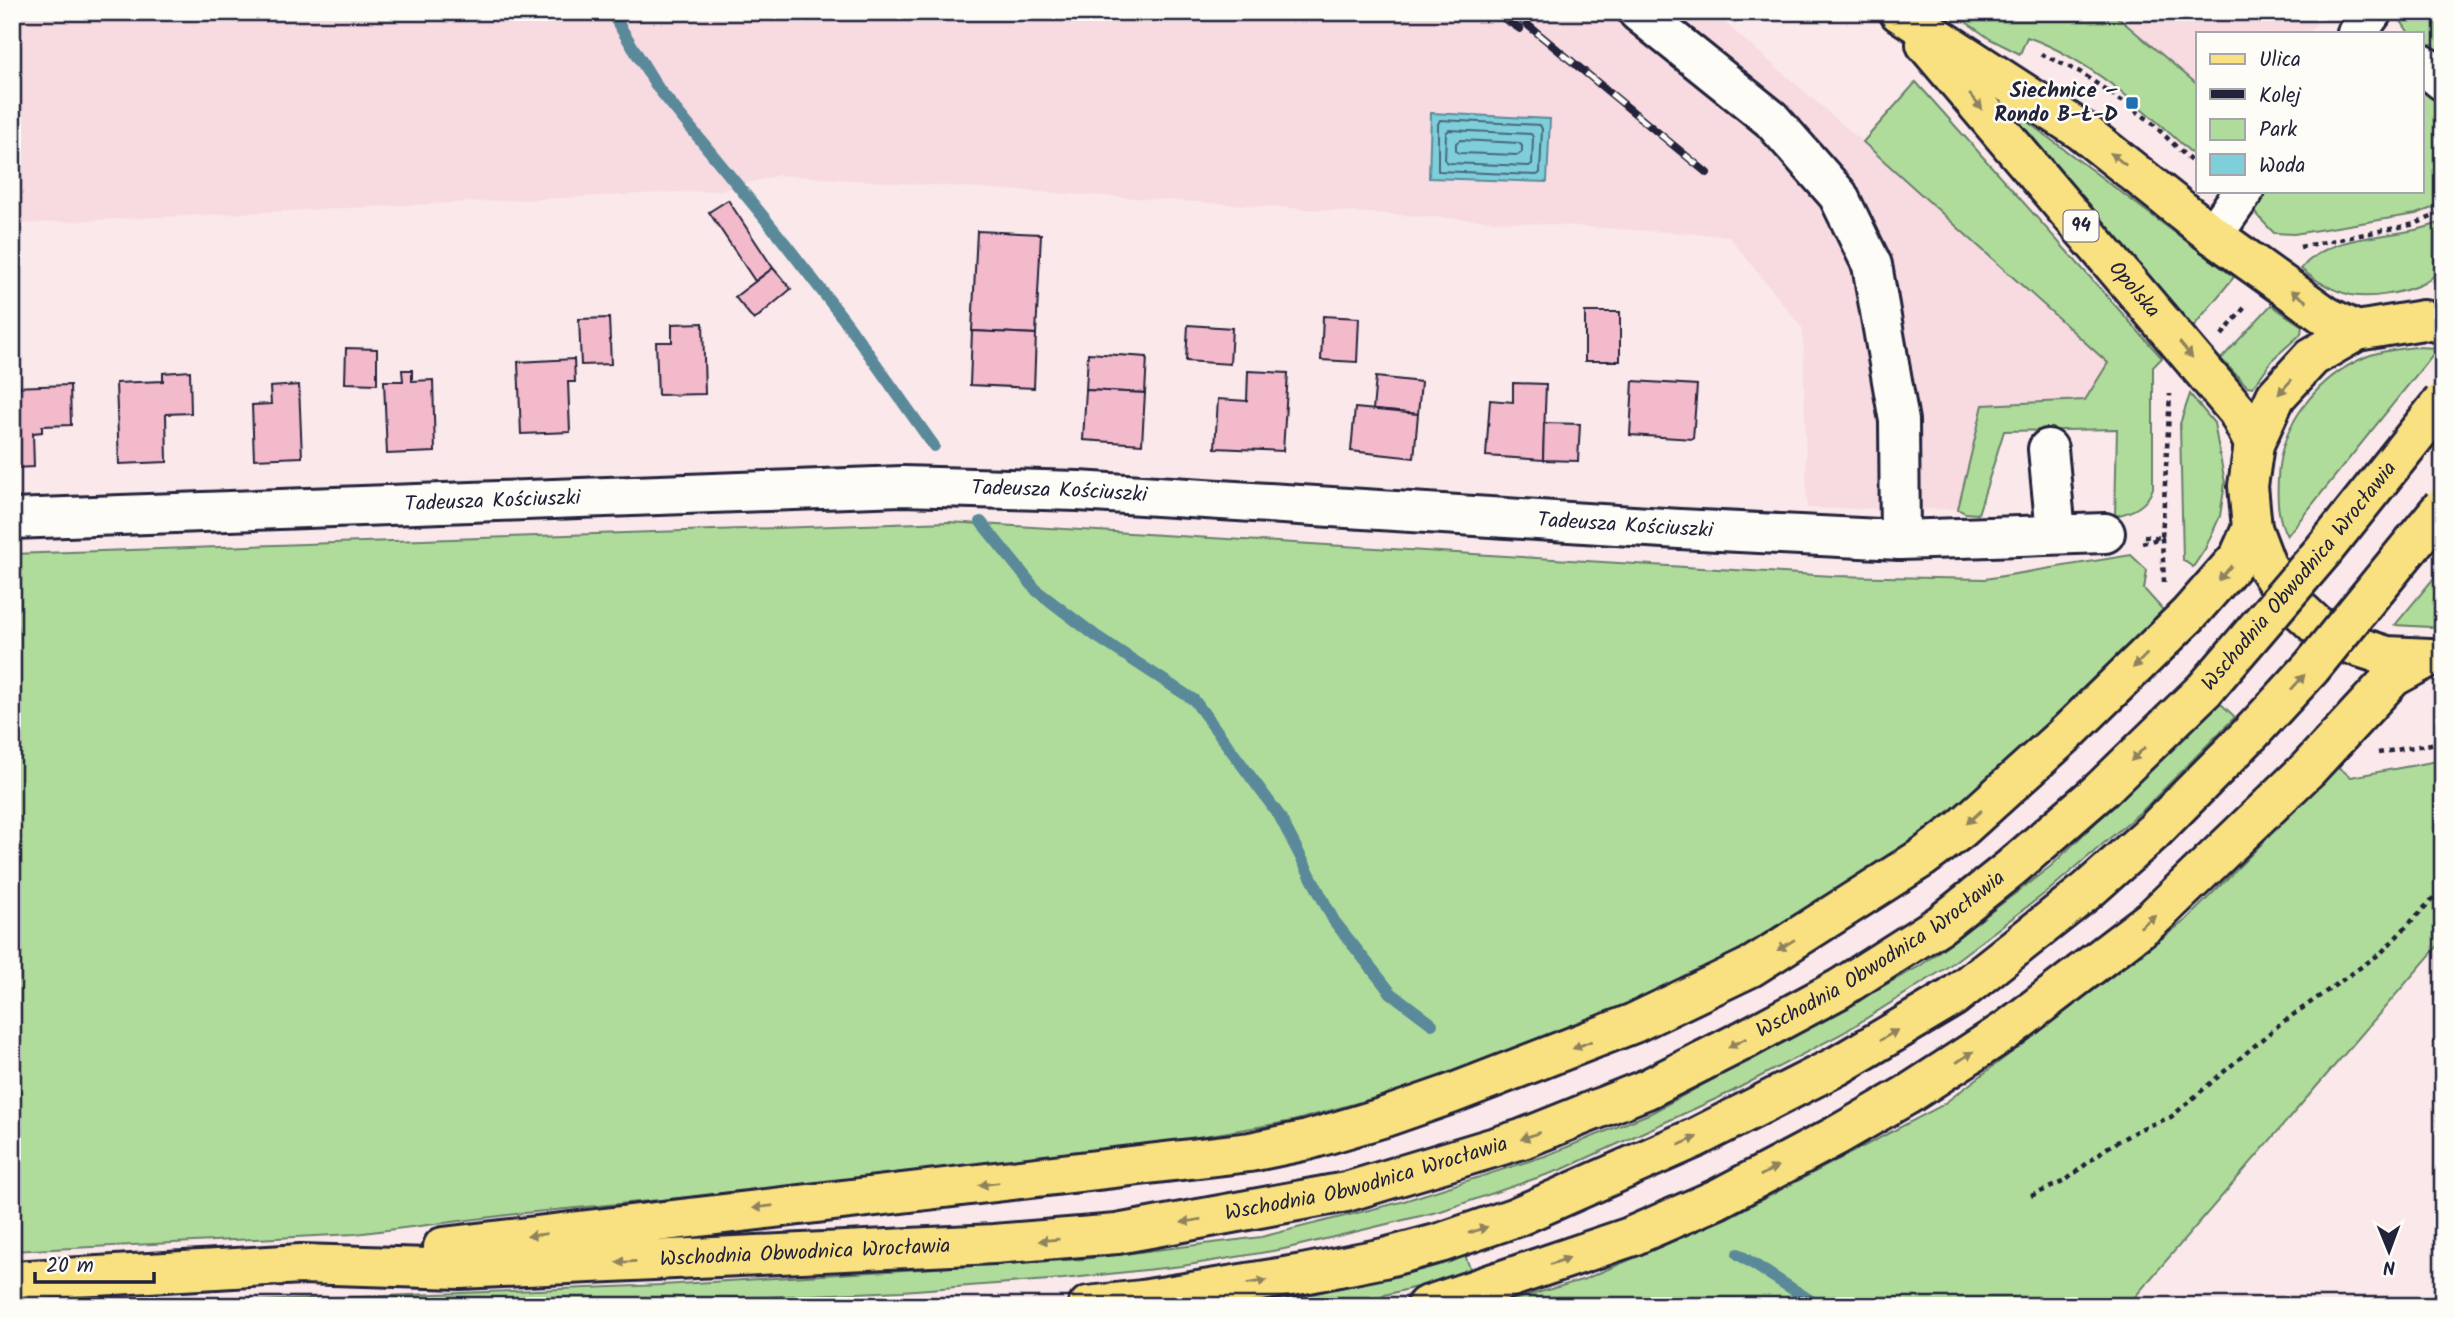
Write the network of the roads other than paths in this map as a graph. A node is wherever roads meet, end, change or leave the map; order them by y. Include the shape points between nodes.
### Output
1 (1638, 12) edge
2 (1899, 13) edge
3 (2424, 66) edge
4 (2443, 81) edge
5 (2243, 192) edge
6 (2213, 234) junction
7 (2436, 314) edge
8 (2357, 331) junction
9 (2443, 401) edge
10 (2254, 444) junction
11 (2048, 449) dead end
12 (2443, 506) edge
13 (12, 519) edge
14 (2252, 528) junction
15 (2056, 533) junction
16 (2121, 539) road end
17 (1900, 540) junction
18 (2434, 658) edge
19 (301, 1265) junction
20 (12, 1281) edge
21 (1088, 1306) edge
22 (1426, 1306) edge

1 - 17 street via 1771,119 1838,195 1872,265 1877,289 1899,421
6 -> 2 main road, Opolska / 94 via 2082,131
2 -> 10 main road, Opolska / 94 via 2238,412
3 - 4 street
5 - 6 street
8 -> 6 main road, Opolska / 94 via 2326,316
7 - 8 main road
8 -> 10 main road via 2312,357 2277,396
9 -> 19 main road, Wschodnia Obwodnica Wrocławia, bridge via 2205,689 2101,790 2011,868 1941,925 1839,989 1647,1089 1522,1139 1346,1192 1117,1234 460,1269
10 - 14 main road via 2248,486
11 - 15 street
21 -> 12 main road, bridge via 1384,1258 1516,1217 1695,1138 1836,1066 1953,997 2153,832 2318,659
13 - 17 street, Tadeusza Kościuszki via 902,486 1078,491
14 - 18 main road via 2266,565 2287,598 2316,625 2350,644 2387,656
14 -> 19 main road via 2239,557 2189,614 1961,829 1751,967 1564,1053 1385,1117 1250,1152
15 - 16 street, Tadeusza Kościuszki
15 - 17 street, Tadeusza Kościuszki
22 -> 18 main road via 1642,1232 1717,1199 1907,1095 2007,1030 2152,919 2308,769 2393,677
19 - 20 main road, Wschodnia Obwodnica Wrocławia

